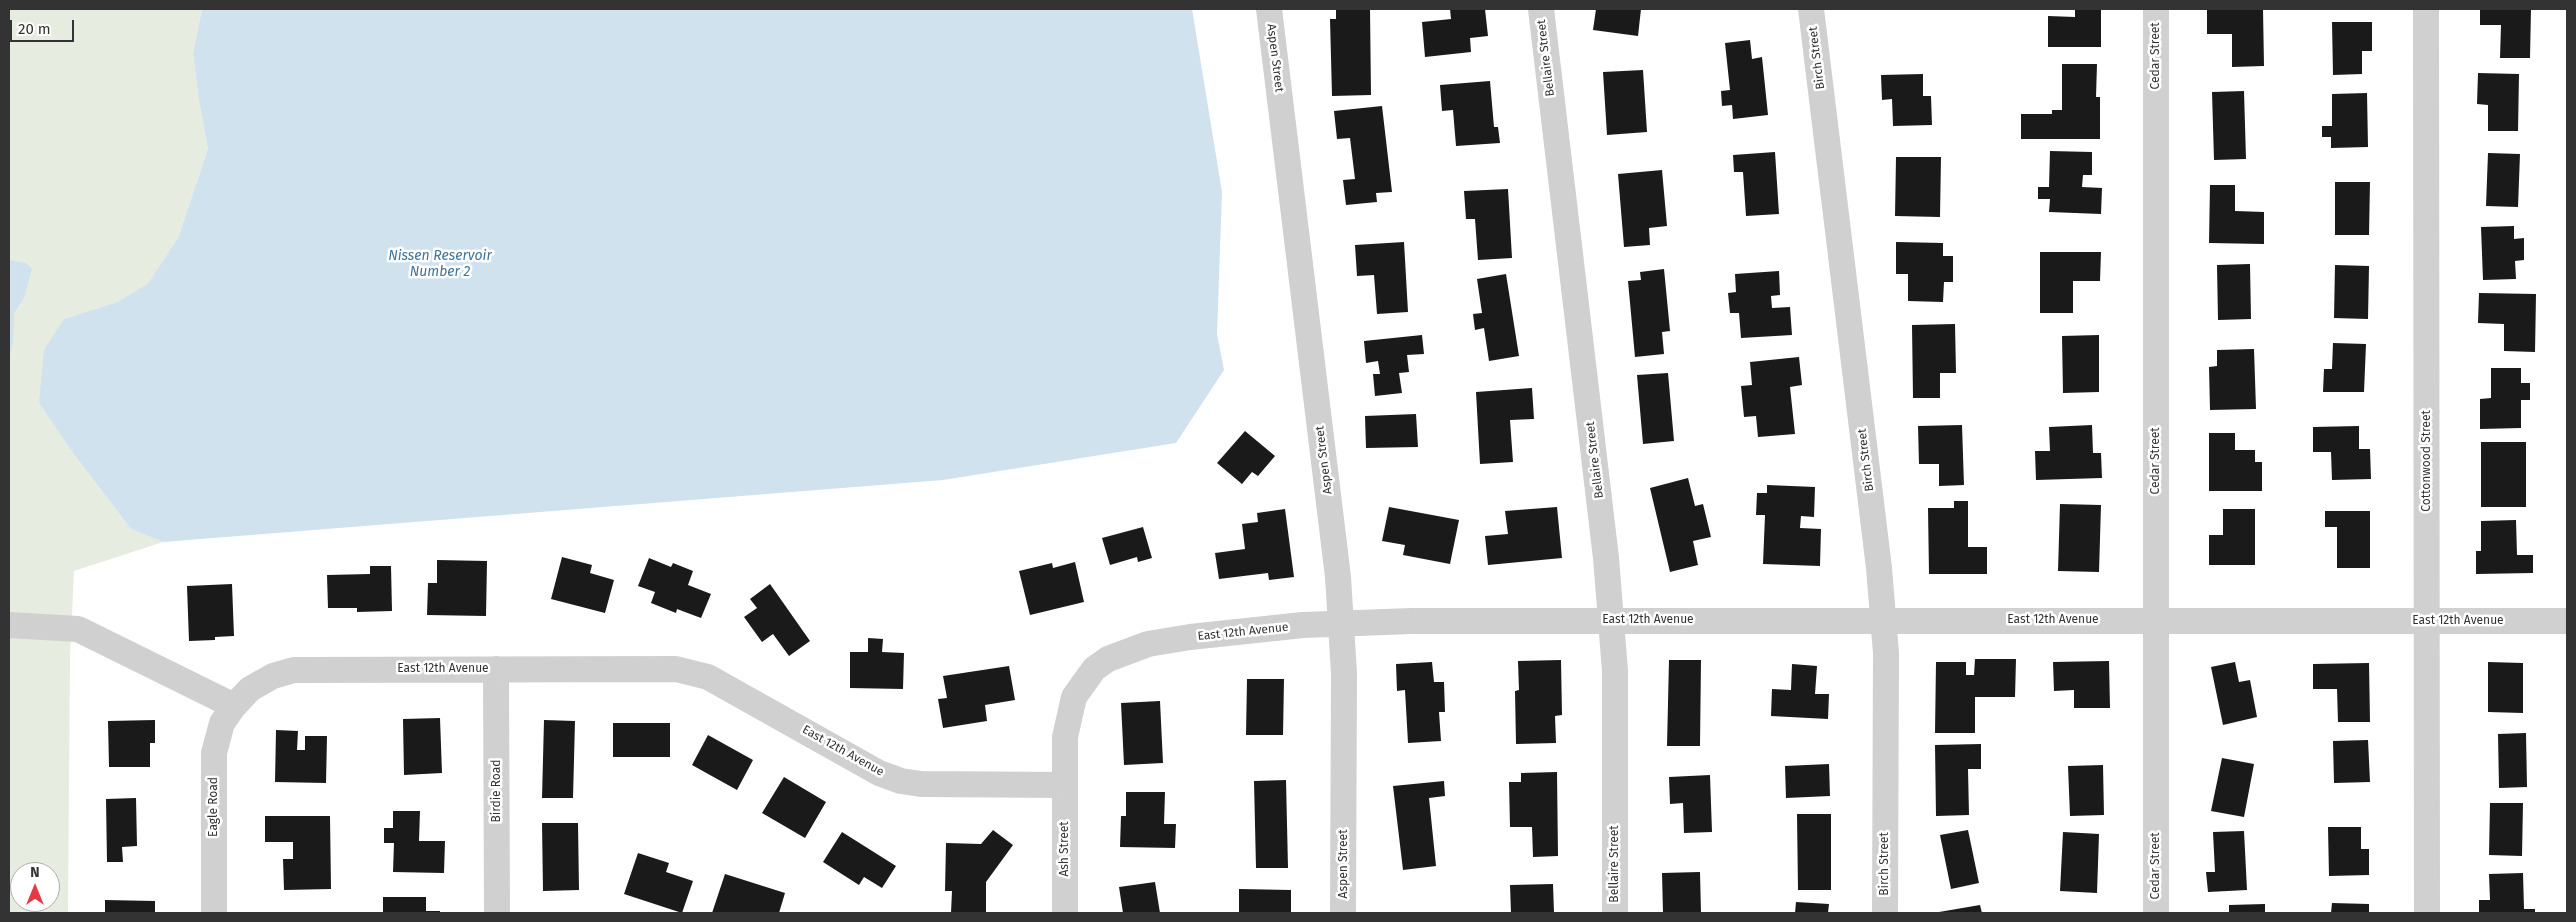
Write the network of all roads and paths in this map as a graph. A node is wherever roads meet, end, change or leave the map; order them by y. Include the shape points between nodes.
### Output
1 (1268, 9) edge
2 (1540, 9) edge
3 (1811, 9) edge
4 (2156, 9) edge
5 (2426, 9) edge
6 (1611, 620) junction
7 (1883, 620) junction
8 (2156, 620) junction
9 (2427, 621) junction
10 (2567, 621) edge
11 (1341, 624) junction
12 (9, 625) edge
13 (496, 669) junction
14 (234, 706) junction
15 (1065, 785) junction
16 (214, 913) edge
17 (497, 913) edge
18 (1065, 913) edge
19 (1344, 913) edge
20 (1615, 913) edge
21 (1885, 913) edge
22 (2156, 913) edge
23 (2427, 913) edge

1 - 11 street, Aspen Street via 1338,577
2 - 6 street, Bellaire Street
3 - 7 street, Birch Street
4 - 8 street, Cedar Street
5 - 9 street, Cottonwood Street
6 - 7 street, East 12th Avenue
6 - 11 street, East 12th Avenue
6 - 20 street, Bellaire Street via 1615,670
7 - 8 street, East 12th Avenue
7 - 21 street, Birch Street via 1886,653
8 - 9 street, East 12th Avenue
8 - 22 street, Cedar Street
9 - 10 street, East 12th Avenue
9 - 23 street, Cottonwood Street
11 - 15 street, East 12th Avenue via 1190,637 1148,644 1108,659 1094,669 1074,697 1065,737
11 - 19 street, Aspen Street
12 - 14 street via 78,630
13 - 14 street, East 12th Avenue via 294,670 266,680
13 - 15 street, East 12th Avenue via 676,669 715,680 879,773 901,781 921,784
13 - 17 street, Birdie Road
14 - 16 street, Eagle Road via 222,723 214,753
15 - 18 street, Ash Street

